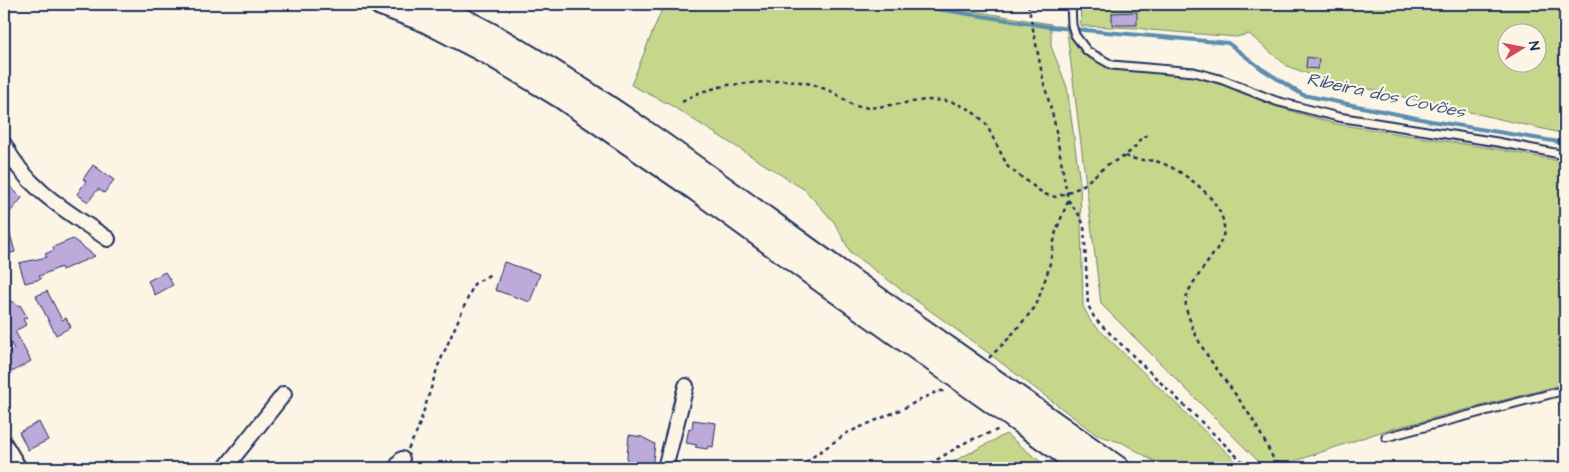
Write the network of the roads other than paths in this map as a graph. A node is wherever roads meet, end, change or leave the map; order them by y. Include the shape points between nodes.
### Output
1 (381, 4) edge
2 (430, 4) edge
3 (1072, 4) edge
4 (4, 144) edge
5 (1565, 155) edge
6 (108, 239) dead end
7 (831, 276) junction
8 (686, 386) dead end
9 (1565, 390) edge
10 (284, 394) dead end
11 (1386, 437) dead end
12 (4, 443) edge
13 (1101, 464) edge
14 (19, 468) edge
15 (225, 468) edge
16 (665, 468) edge

1 - 7 highway via 432,24 560,96 697,190
2 - 7 highway via 503,40 566,79 705,174
3 - 5 lane via 1075,35 1086,51 1112,65 1194,72 1276,101 1338,116
4 - 6 street via 32,185
7 - 13 highway, bridge
8 - 16 street
9 - 11 lane
10 - 15 street
12 - 14 street

